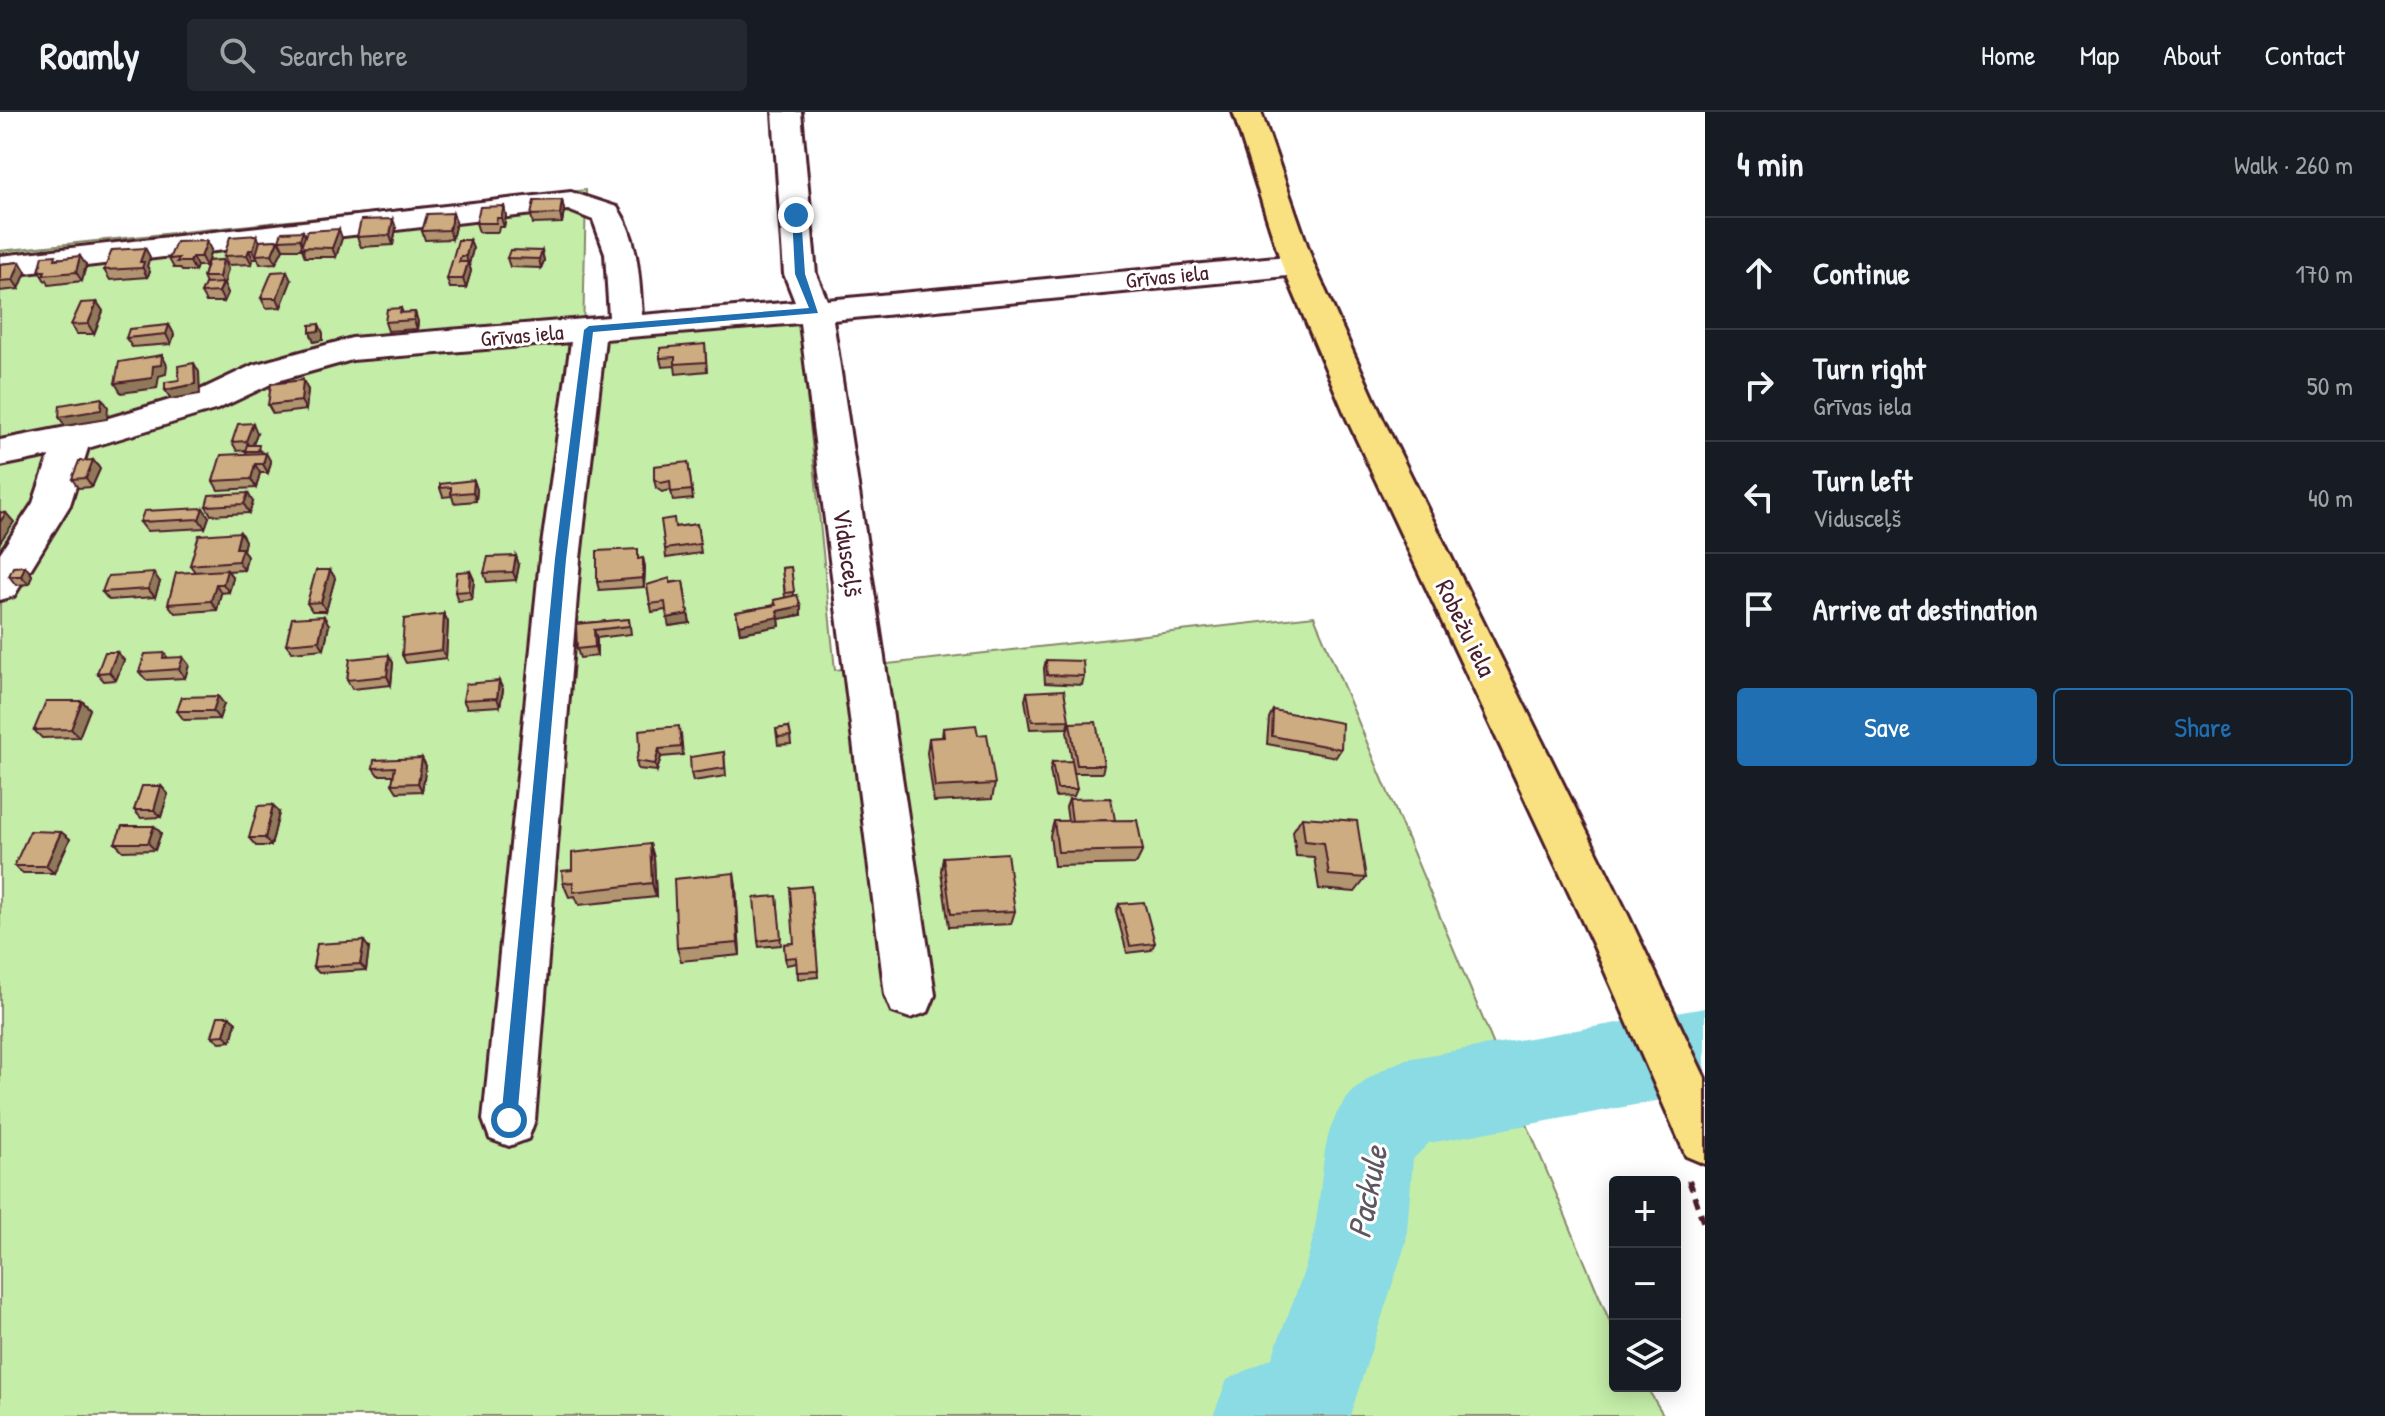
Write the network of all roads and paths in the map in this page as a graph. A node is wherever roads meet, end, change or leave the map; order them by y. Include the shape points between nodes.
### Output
1 (787, 112) edge
2 (1247, 112) edge
3 (1298, 265) junction
4 (0, 266) edge
5 (815, 311) junction
6 (607, 328) junction
7 (73, 438) junction
8 (0, 453) edge
9 (0, 585) edge
10 (910, 995) dead end
11 (509, 1120) dead end
12 (1703, 1133) edge

1 - 5 street, Vidusceļš via 800,274
2 - 3 main road, Robežu iela
3 - 5 street, Grīvas iela
3 - 12 main road, Robežu iela via 1365,419
4 - 6 street via 571,201 606,214 621,253
5 - 6 street, Grīvas iela
5 - 10 street, Vidusceļš
6 - 7 street, Grīvas iela via 352,349 265,373 206,401
6 - 11 street via 560,559
7 - 8 street, Grīvas iela
7 - 9 street via 51,505

